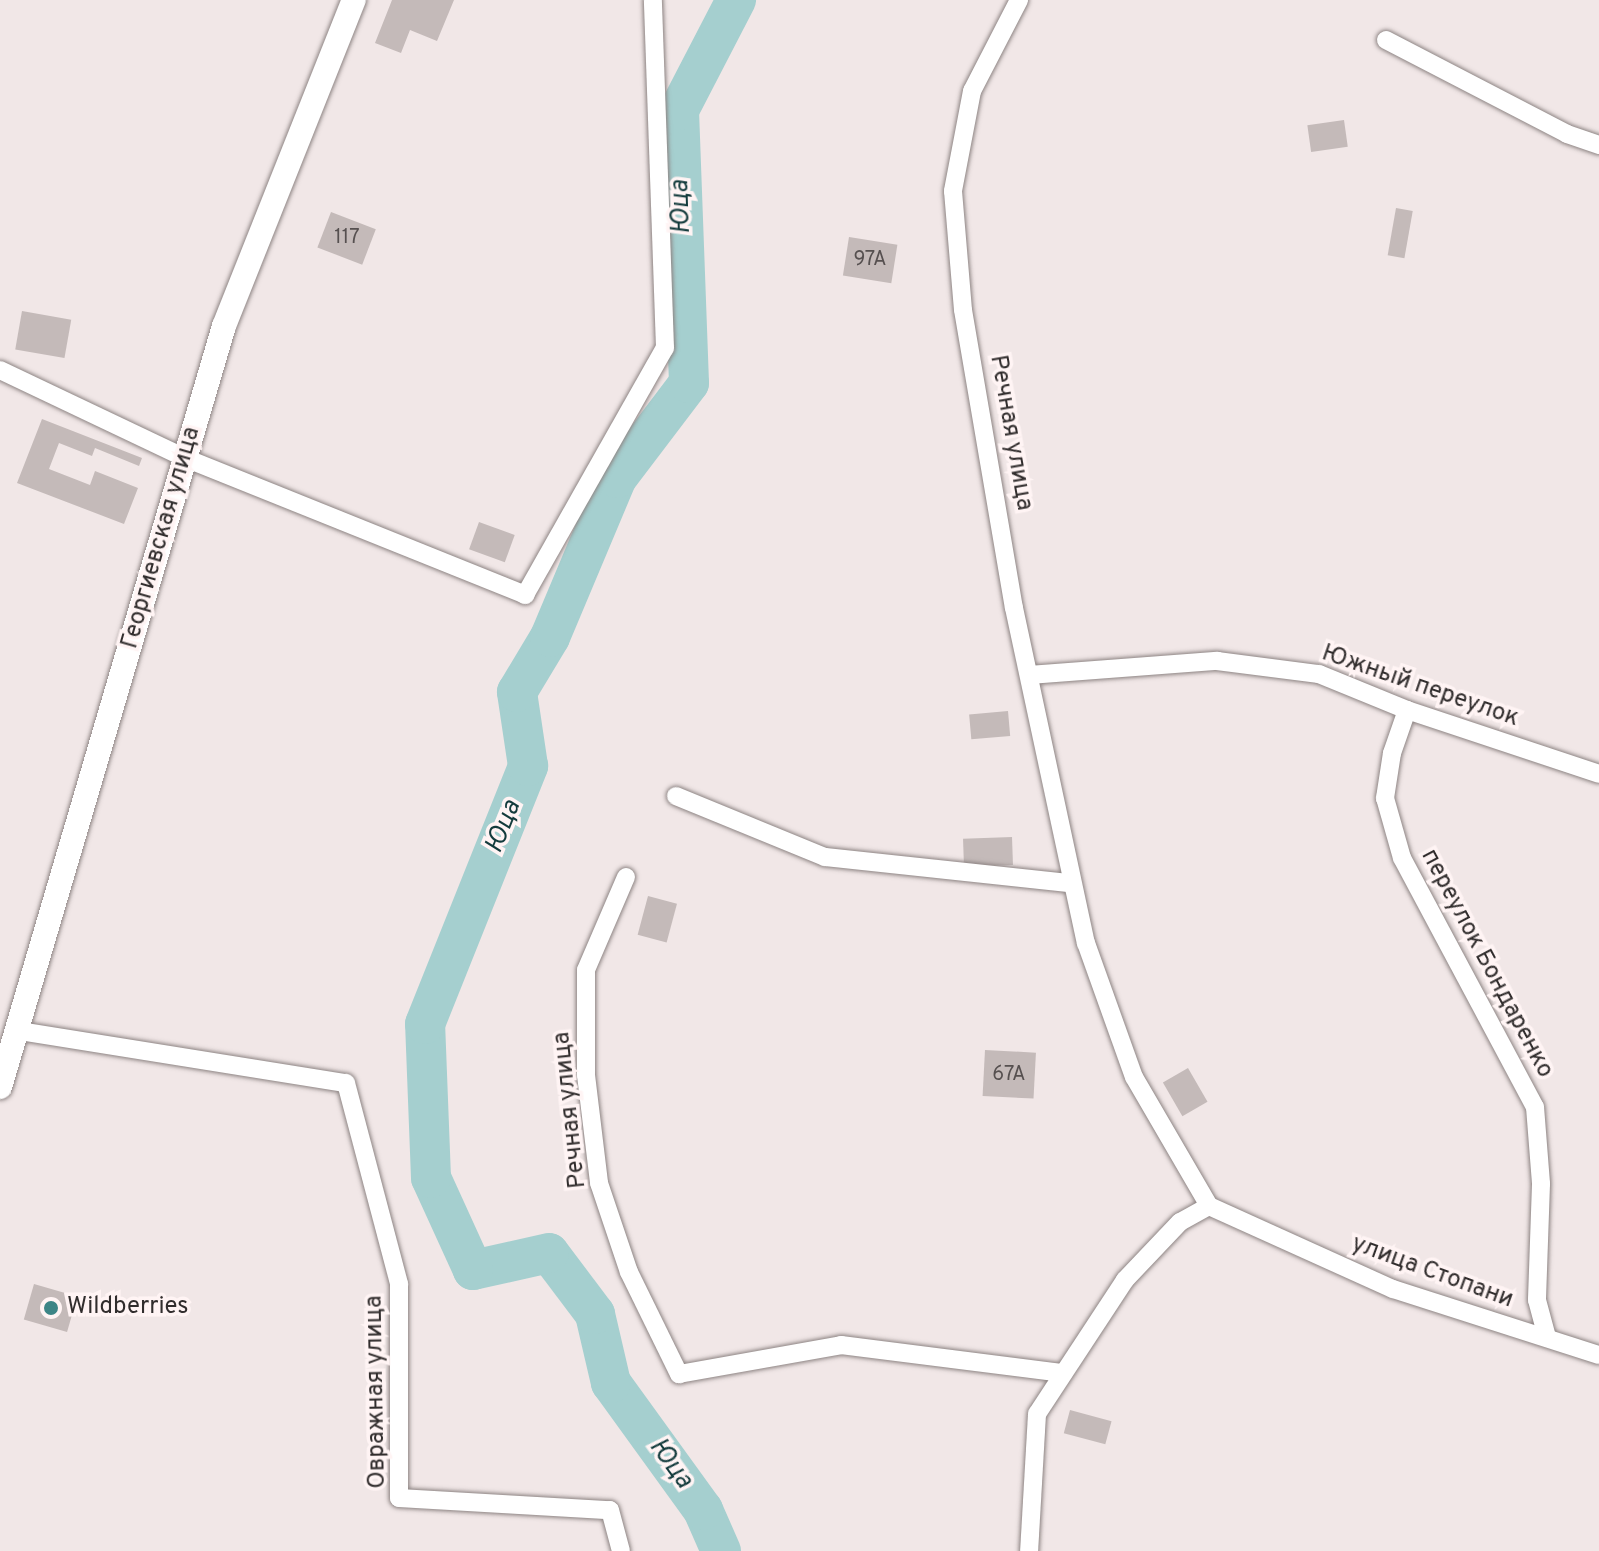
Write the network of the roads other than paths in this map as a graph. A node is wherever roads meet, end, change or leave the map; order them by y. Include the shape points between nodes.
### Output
1 (354, 0) edge
2 (653, 0) edge
3 (1019, 0) edge
4 (1386, 40) dead end
5 (1599, 145) edge
6 (0, 370) edge
7 (185, 458) junction
8 (1029, 675) junction
9 (1407, 710) junction
10 (1599, 774) edge
11 (676, 796) dead end
12 (626, 877) dead end
13 (1069, 883) junction
14 (20, 1031) junction
15 (0, 1087) edge
16 (1209, 1206) junction
17 (1547, 1338) junction
18 (1599, 1355) edge
19 (1063, 1373) junction
20 (621, 1551) edge
21 (1029, 1551) edge

1 - 7 main road, Георгиевская улица via 224,326
2 - 7 street via 665,348 525,595
3 - 8 street, Речная улица via 972,91 953,191 963,310
4 - 5 street via 1567,134
6 - 7 street
7 - 14 main road, Георгиевская улица
8 - 9 street, Южный переулок via 1217,661 1319,674
8 - 13 street, Речная улица
9 - 10 street, Южный переулок
9 - 17 street, переулок Бондаренко via 1392,753 1385,798 1402,858 1535,1107 1541,1184 1537,1300
11 - 13 street via 825,857
12 - 19 street, Речная улица via 586,970 586,1075 599,1183 629,1272 679,1374 841,1345
13 - 16 street, Речная улица via 1134,1077
14 - 15 main road, Георгиевская улица
14 - 20 street, Овражная улица via 346,1083 399,1284 399,1498 610,1510
16 - 17 street, улица Стопани via 1393,1289
16 - 19 street via 1180,1222 1125,1280
17 - 18 street, улица Стопани
19 - 21 street via 1037,1414

